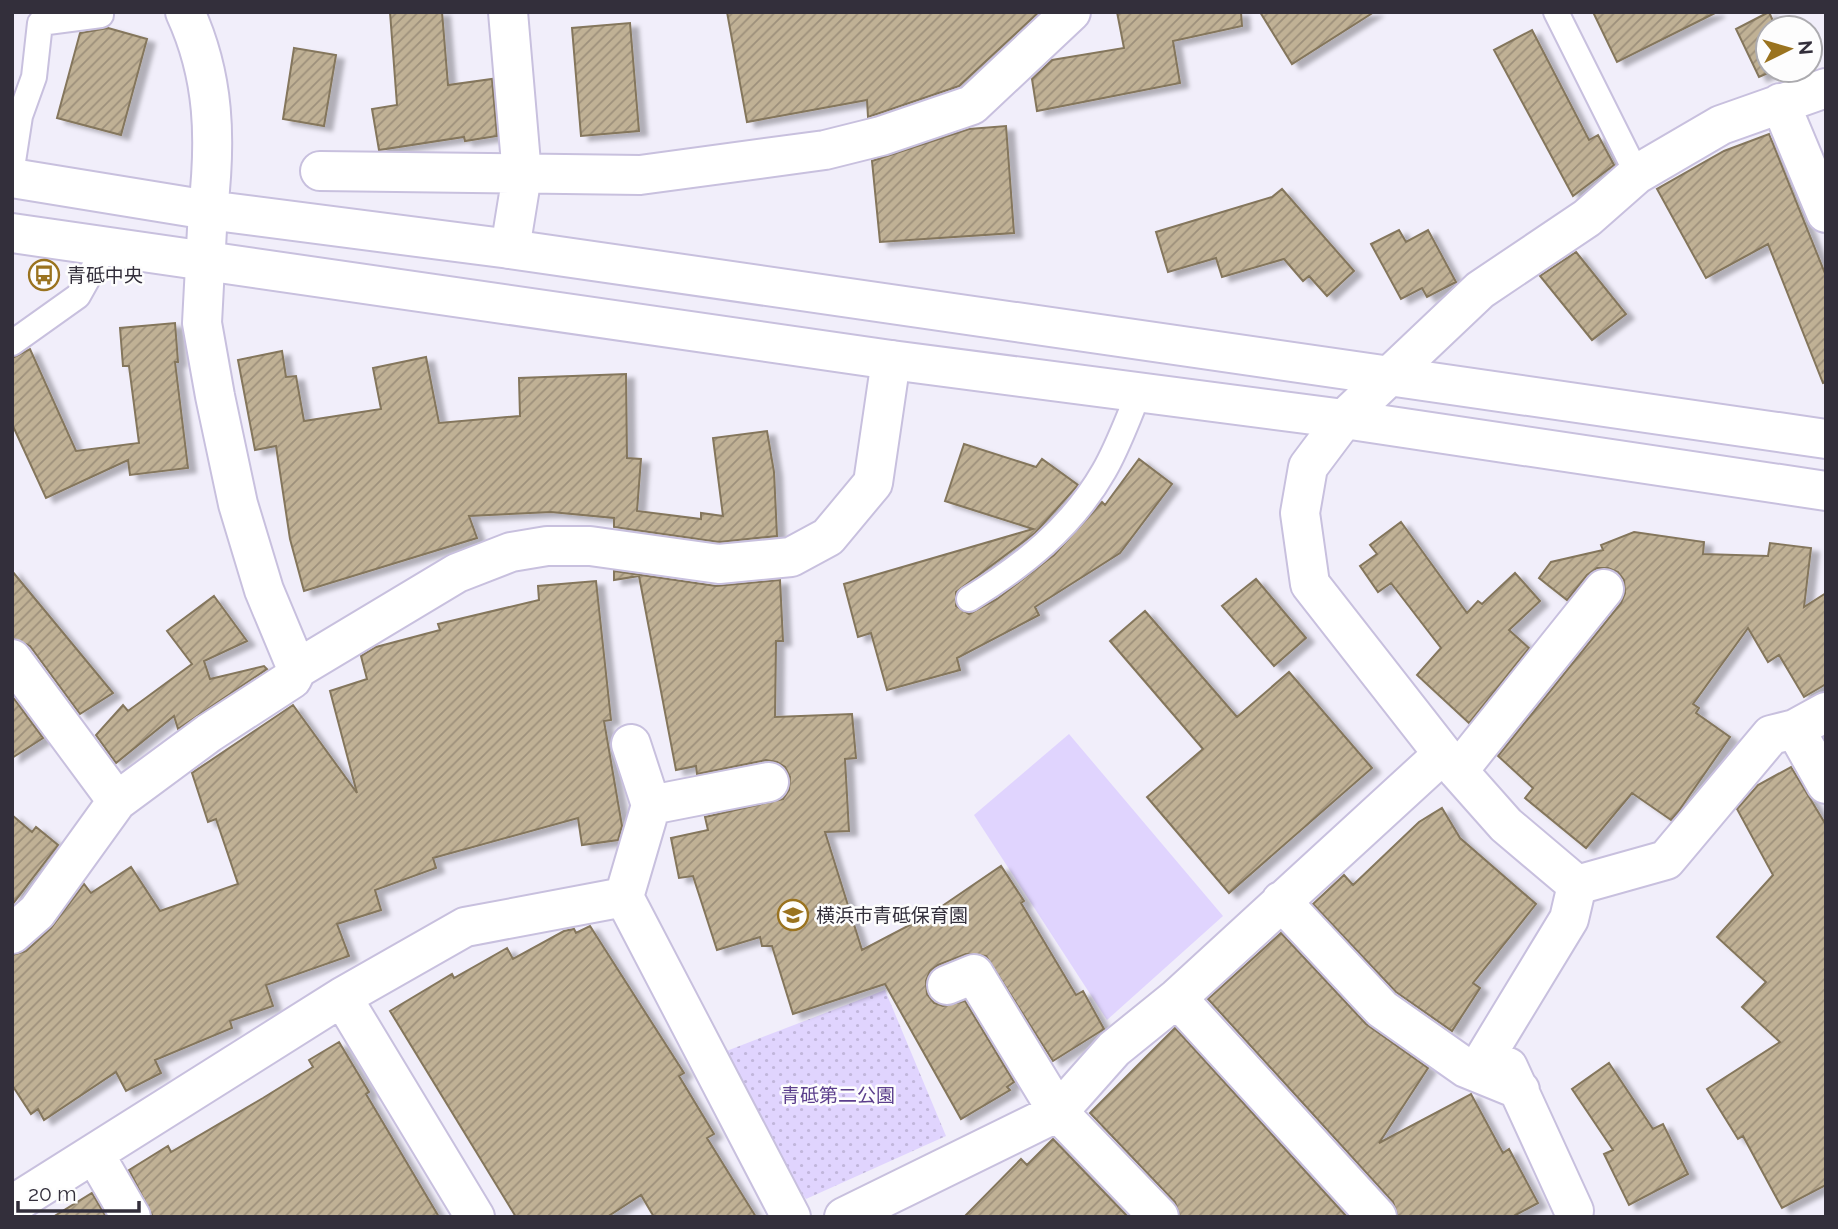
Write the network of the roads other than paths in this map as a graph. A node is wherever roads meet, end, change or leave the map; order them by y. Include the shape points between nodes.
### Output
1 (185, 12) edge
2 (508, 12) edge
3 (1072, 12) edge
4 (1556, 12) edge
5 (102, 15) dead end
6 (1826, 88) edge
7 (1780, 103) junction
8 (12, 168) edge
9 (320, 170) dead end
10 (1637, 174) junction
11 (522, 175) junction
12 (12, 178) edge
13 (208, 210) junction
14 (1826, 213) edge
15 (12, 233) edge
16 (106, 246) junction
17 (510, 249) junction
18 (207, 261) junction
19 (12, 343) edge
20 (891, 360) junction
21 (1389, 376) junction
22 (1139, 393) junction
23 (1344, 419) junction
24 (1826, 439) edge
25 (1826, 491) edge
26 (1604, 589) dead end
27 (969, 599) dead end
28 (12, 659) edge
29 (298, 669) junction
30 (1810, 720) edge
31 (631, 744) dead end
32 (1450, 762) junction
33 (769, 782) dead end
34 (1826, 784) edge
35 (117, 800) junction
36 (651, 805) junction
37 (1577, 885) junction
38 (625, 897) junction
39 (1281, 901) junction
40 (12, 934) edge
41 (947, 985) dead end
42 (342, 997) junction
43 (1177, 998) junction
44 (1485, 1057) junction
45 (1058, 1112) junction
46 (94, 1155) junction
47 (12, 1205) edge
48 (1576, 1215) edge
49 (131, 1217) edge
50 (475, 1217) edge
51 (791, 1217) edge
52 (844, 1217) edge
53 (1158, 1217) edge
54 (1377, 1217) edge

1 - 13 street via 199,44 213,110 215,153
2 - 11 street
3 - 11 street via 971,105 881,136 774,159 640,175
4 - 10 lane
5 - 8 lane via 40,23 34,76 20,116
6 - 7 street
7 - 10 street via 1721,125
7 - 14 street
9 - 11 street
10 - 21 street via 1587,218 1480,290
11 - 17 street
12 - 13 street
13 - 17 street
13 - 18 street
15 - 16 street
16 - 18 street
16 - 19 lane via 78,296
17 - 21 street
18 - 20 street
18 - 29 street via 202,323 238,504 264,590
20 - 22 street
20 - 29 street via 873,483 828,537 791,557 719,564 590,547 547,546 511,552 457,573
21 - 23 street
21 - 24 street
22 - 23 street
22 - 27 lane via 1104,471 1064,527 1035,554
23 - 25 street
23 - 32 street via 1308,467 1300,513 1310,584
26 - 32 street
28 - 35 street
29 - 35 street via 292,679
30 - 34 street
30 - 37 street via 1772,735 1666,860
31 - 36 street
32 - 37 street via 1506,825
32 - 39 street
33 - 36 street
35 - 40 street via 37,912
36 - 38 street
37 - 44 street via 1569,919
38 - 42 street via 465,927
38 - 51 street
39 - 43 street
39 - 44 street via 1382,1009 1466,1068
41 - 45 street via 974,974
42 - 46 street
42 - 50 street
43 - 45 street via 1114,1049
43 - 54 street
44 - 48 street via 1520,1090
45 - 52 street
45 - 53 street
46 - 47 street
46 - 49 street

